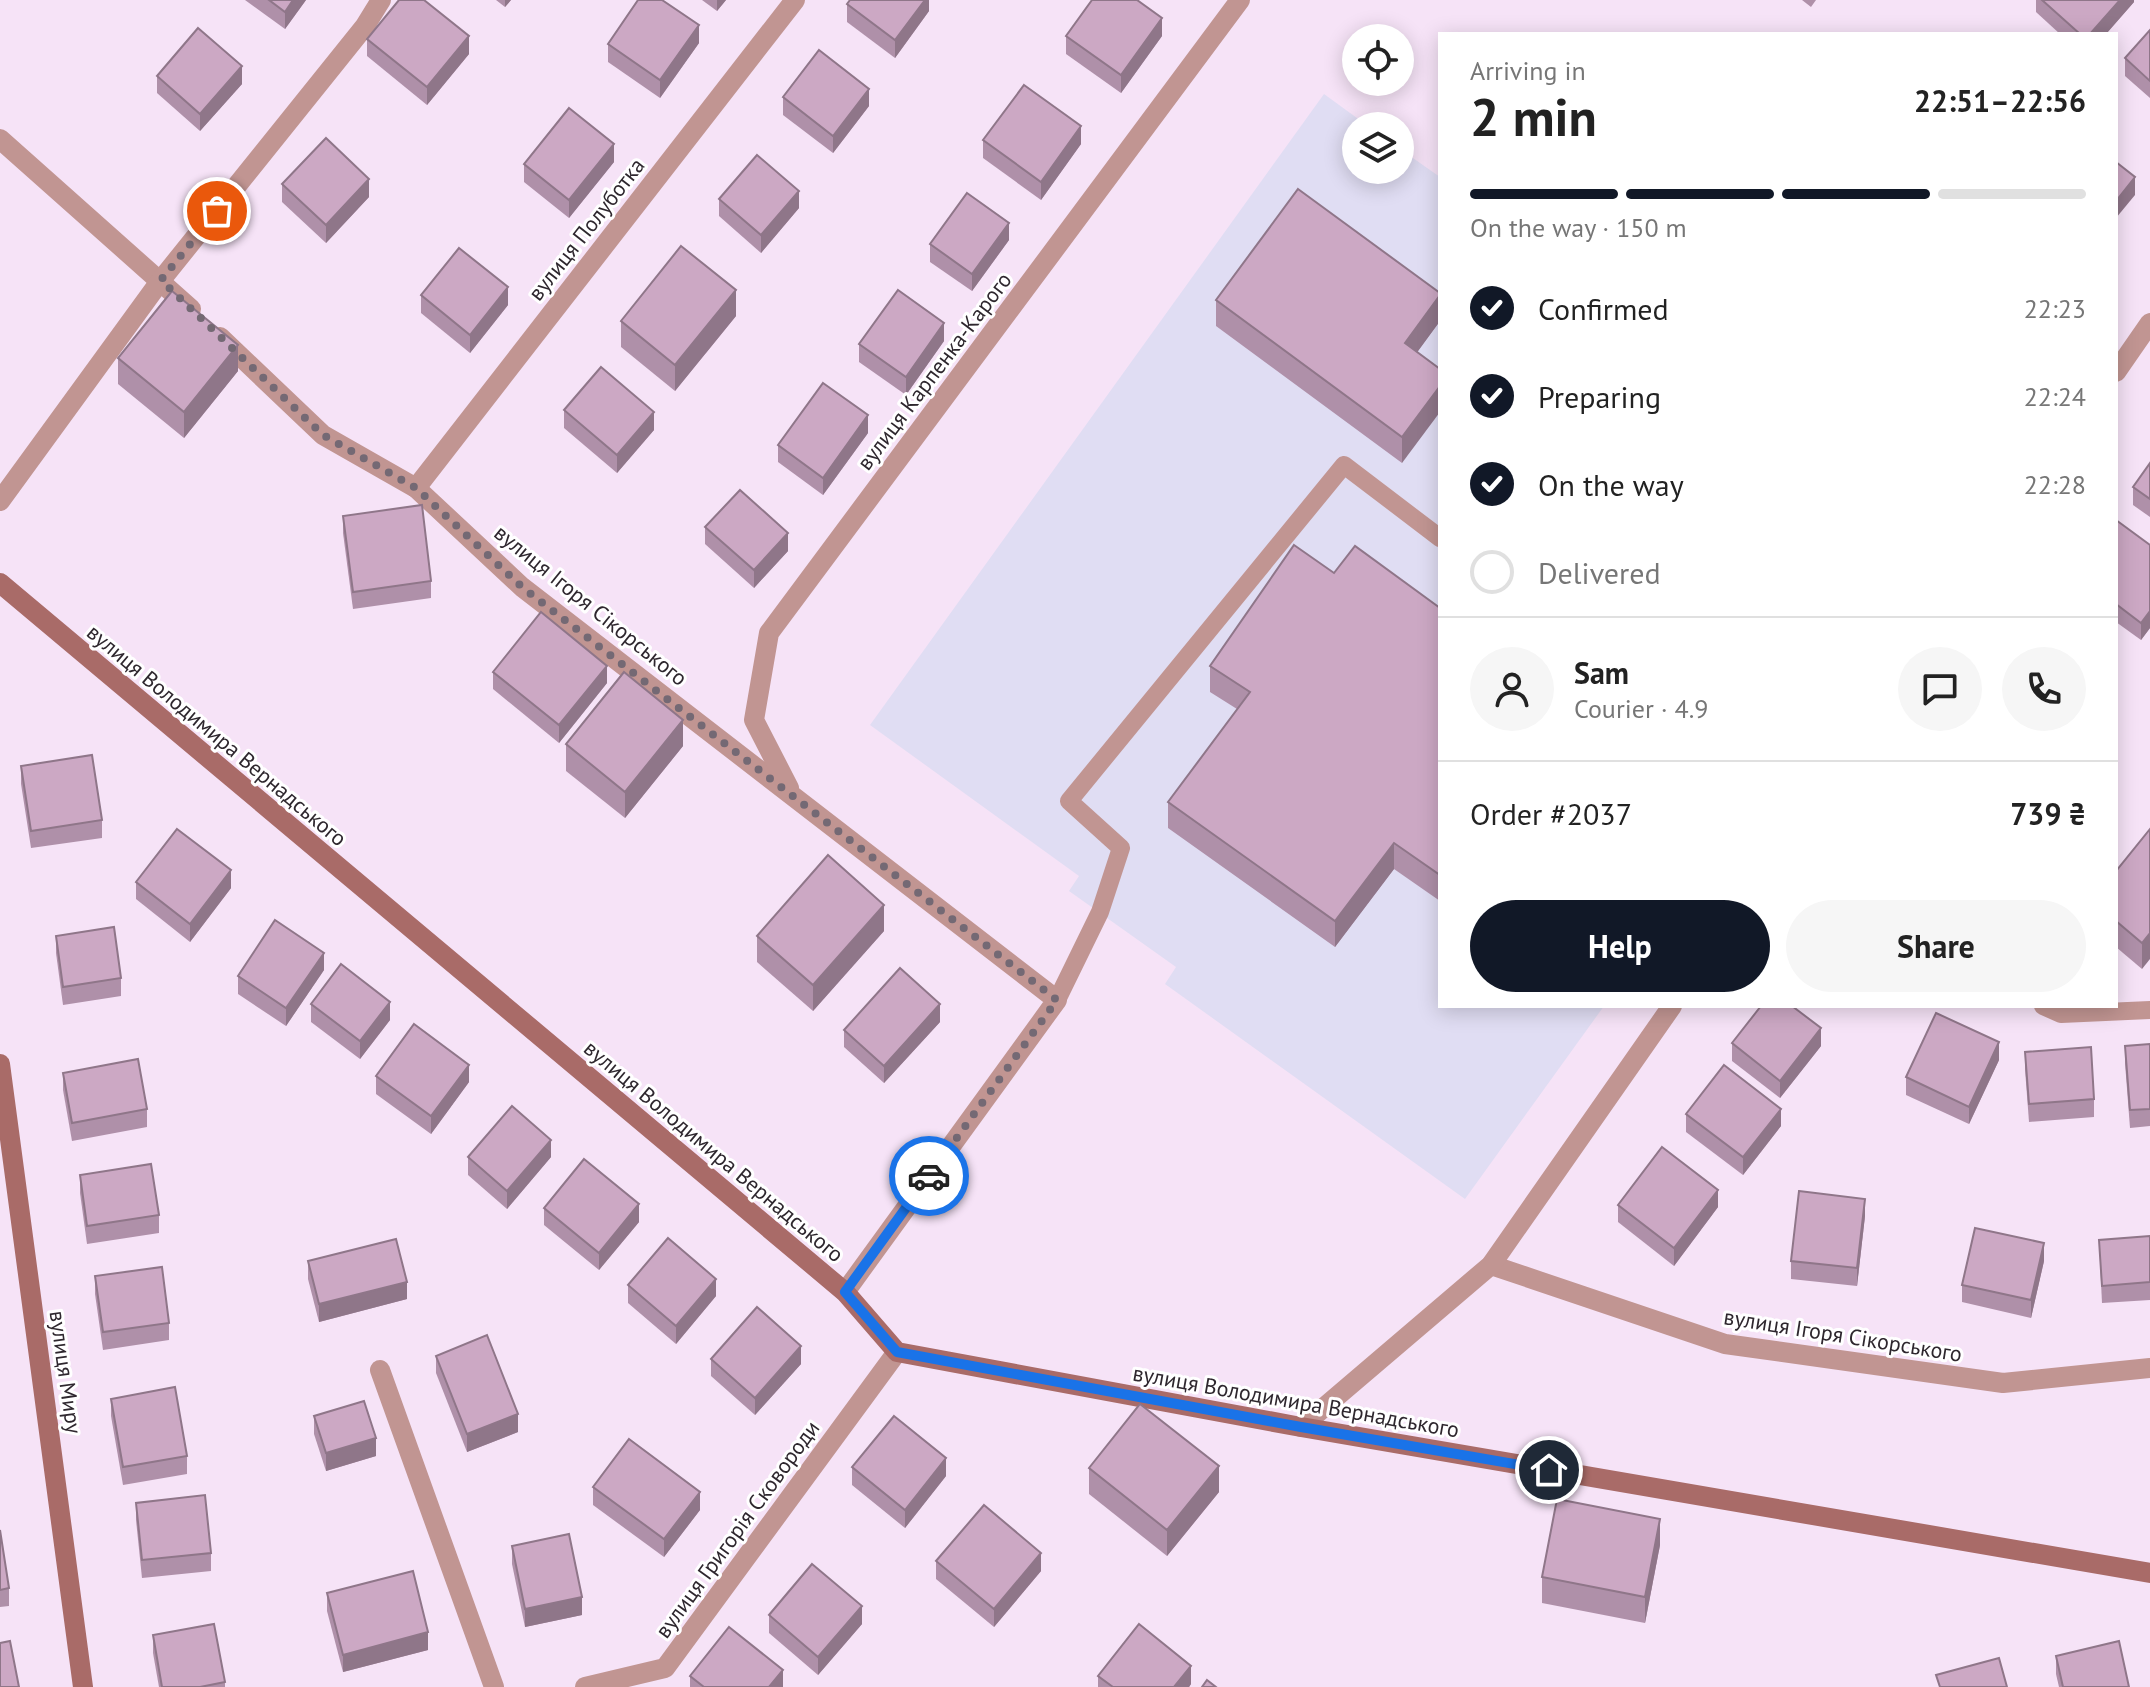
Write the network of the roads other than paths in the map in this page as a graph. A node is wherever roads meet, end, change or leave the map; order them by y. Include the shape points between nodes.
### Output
1 (381, 0) edge
2 (795, 0) edge
3 (1240, 0) edge
4 (0, 139) edge
5 (161, 280) junction
6 (2150, 323) edge
7 (2118, 369) edge
8 (416, 488) junction
9 (0, 501) edge
10 (1438, 536) edge
11 (0, 583) edge
12 (792, 795) junction
13 (1057, 1000) junction
14 (1671, 1008) edge
15 (2048, 1008) edge
16 (2150, 1010) edge
17 (0, 1064) edge
18 (1491, 1265) junction
19 (845, 1292) junction
20 (897, 1352) junction
21 (2150, 1368) edge
22 (380, 1370) dead end
23 (1301, 1427) junction
24 (2150, 1573) edge
25 (83, 1687) edge
26 (494, 1687) edge
27 (585, 1687) edge

1 - 5 street
2 - 8 street, вулиця Полуботка
3 - 12 street, вулиця Карпенка-Карого via 769,633 754,720
4 - 5 street, вулиця Ігоря Сікорського
5 - 8 street, вулиця Ігоря Сікорського via 323,435
5 - 9 street
6 - 7 street
8 - 12 street, вулиця Ігоря Сікорського via 522,587
10 - 13 lane via 1344,465 1069,801 1121,848 1100,912
11 - 19 street, вулиця Володимира Вернадського
12 - 13 street, вулиця Ігоря Сікорського
13 - 19 street
14 - 18 street
15 - 16 lane via 2061,1014
17 - 25 street, вулиця Миру
18 - 21 street, вулиця Ігоря Сікорського via 1725,1344 2003,1383
18 - 23 street
19 - 20 street, вулиця Володимира Вернадського
20 - 23 street, вулиця Володимира Вернадського
20 - 27 street, вулиця Григорія Сковороди via 665,1668
22 - 26 street
23 - 24 street, вулиця Володимира Вернадського

